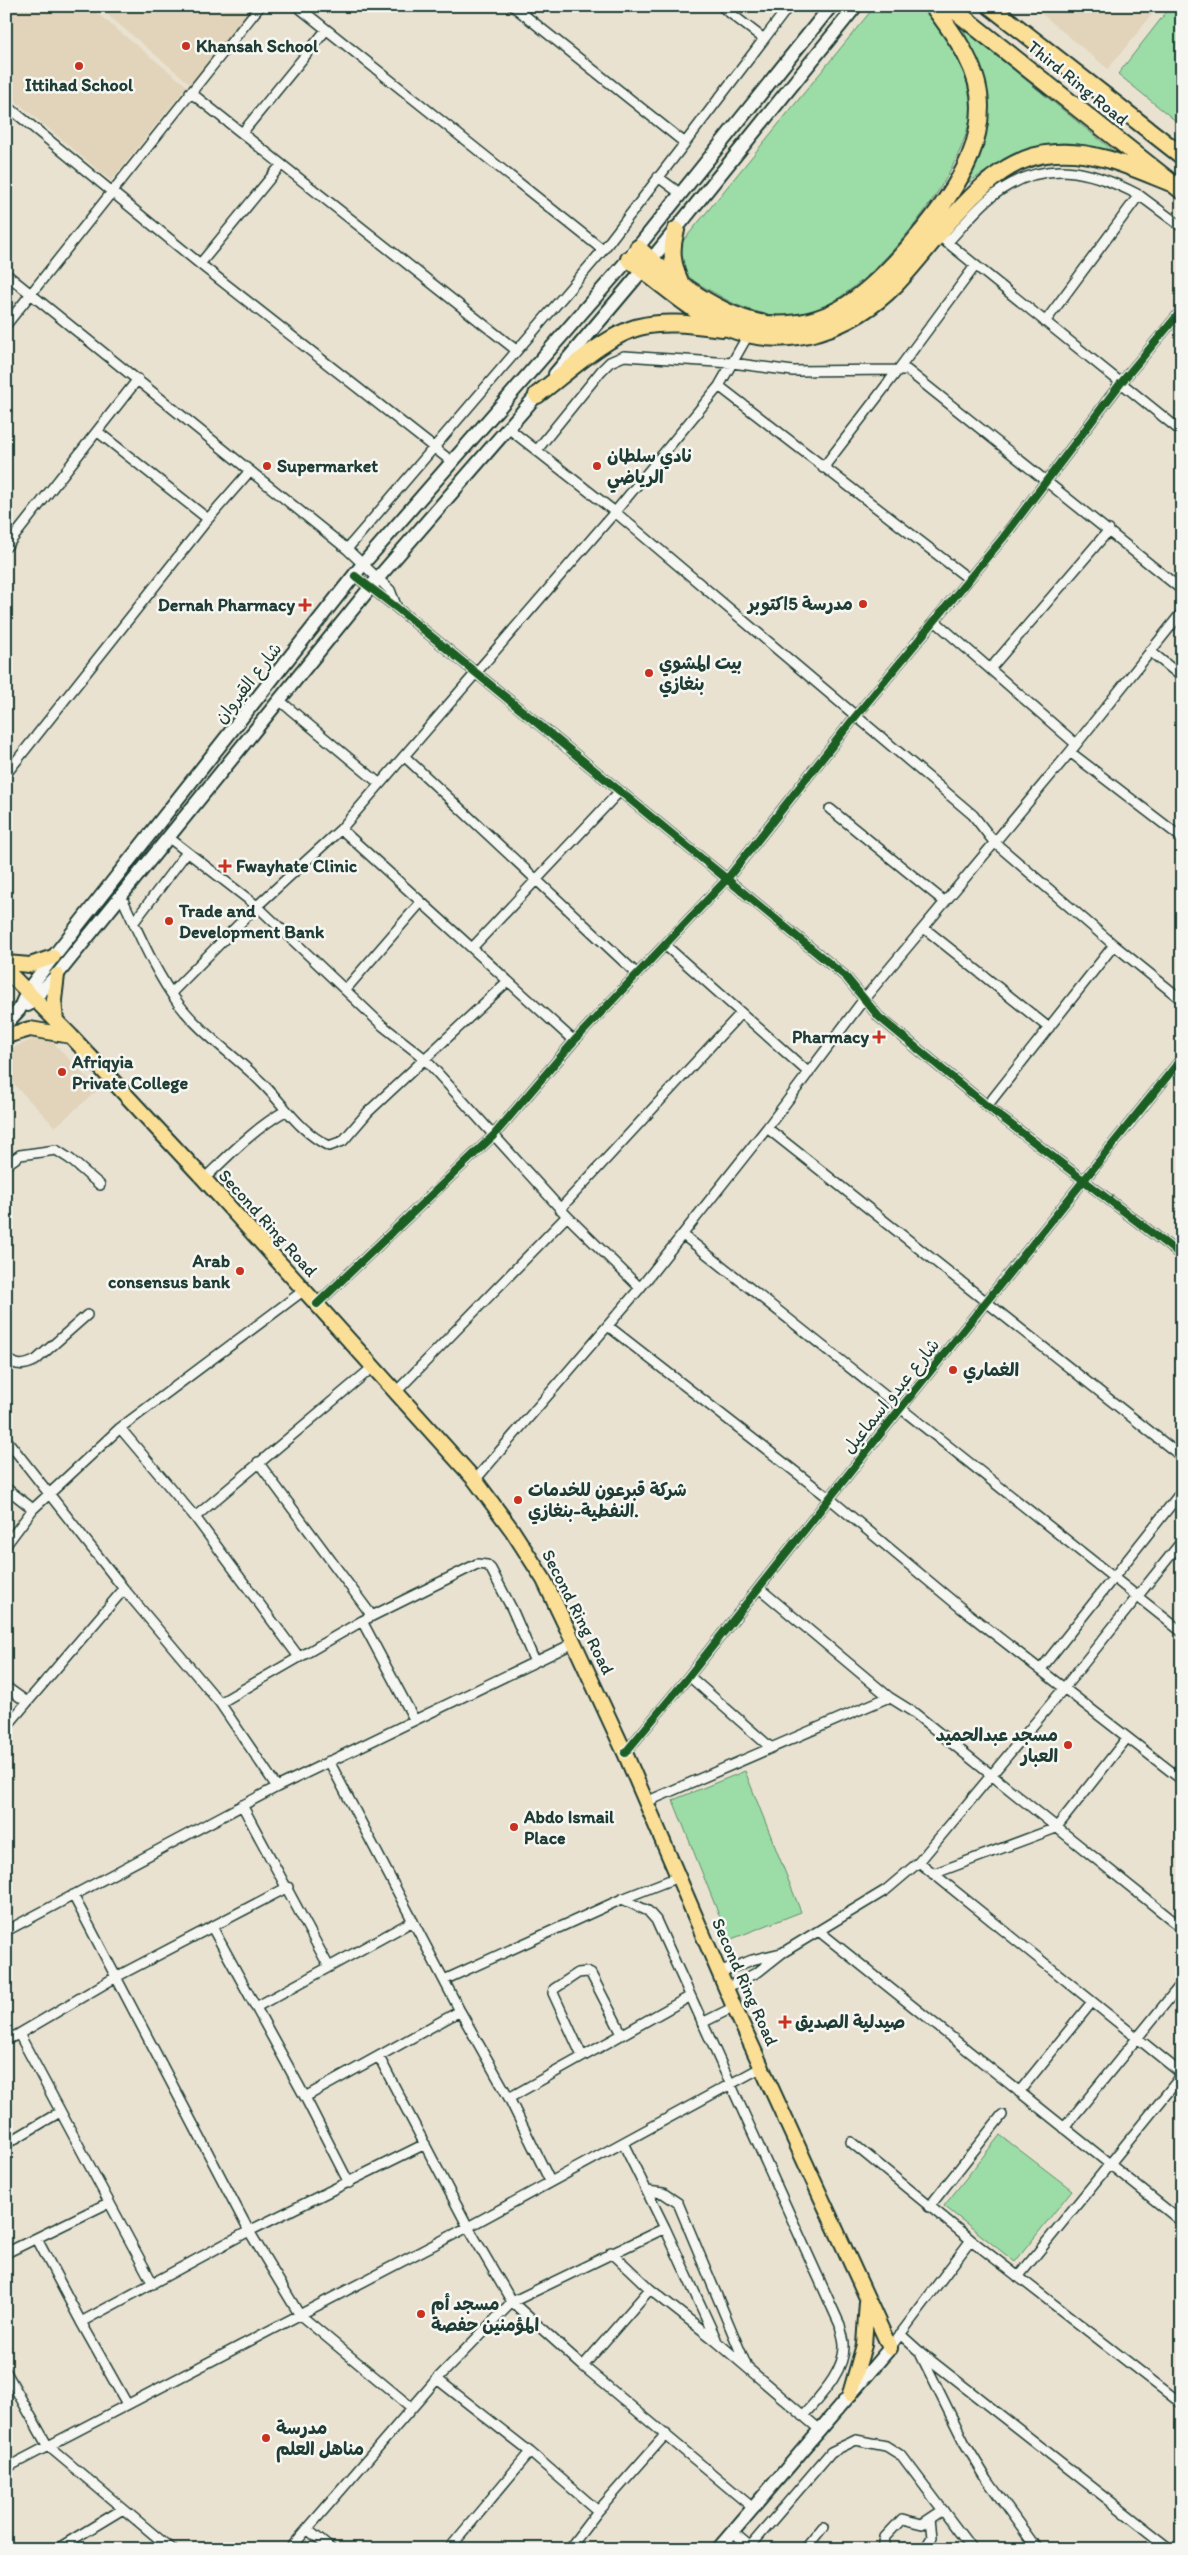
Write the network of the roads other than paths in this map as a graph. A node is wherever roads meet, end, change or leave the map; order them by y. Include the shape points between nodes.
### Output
1 (260, 6) edge
2 (296, 6) edge
3 (513, 6) edge
4 (722, 6) edge
5 (789, 6) edge
6 (831, 6) edge
7 (856, 6) edge
8 (933, 6) edge
9 (949, 6) edge
10 (990, 6) edge
11 (326, 30) junction
12 (764, 39) junction
13 (190, 92) junction
14 (6, 105) edge
15 (242, 133) junction
16 (685, 142) junction
17 (1182, 156) edge
18 (281, 166) junction
19 (658, 177) junction
20 (1176, 187) edge
21 (113, 192) junction
22 (681, 194) junction
23 (1139, 195) junction
24 (1182, 228) edge
25 (676, 230) junction
26 (943, 239) junction
27 (603, 250) junction
28 (634, 254) junction
29 (200, 264) junction
30 (647, 265) junction
31 (975, 266) junction
32 (6, 274) edge
33 (681, 284) junction
34 (32, 294) junction
35 (1182, 310) edge
36 (1045, 322) junction
37 (6, 326) edge
38 (726, 328) junction
39 (748, 335) junction
40 (516, 350) junction
41 (732, 363) junction
42 (898, 370) junction
43 (138, 380) junction
44 (1120, 384) junction
45 (719, 386) junction
46 (537, 395) junction
47 (508, 428) junction
48 (98, 432) junction
49 (1182, 432) edge
50 (435, 448) junction
51 (537, 450) junction
52 (451, 461) junction
53 (823, 468) junction
54 (249, 472) junction
55 (1047, 480) junction
56 (615, 512) junction
57 (208, 519) junction
58 (1109, 530) junction
59 (6, 547) edge
60 (347, 549) junction
61 (363, 564) junction
62 (355, 576) junction
63 (378, 578) junction
64 (969, 579) junction
65 (369, 588) junction
66 (1182, 590) edge
67 (397, 608) junction
68 (1182, 612) edge
69 (934, 621) junction
70 (1150, 650) junction
71 (990, 669) junction
72 (475, 673) junction
73 (1182, 677) edge
74 (279, 700) junction
75 (855, 716) junction
76 (1076, 744) junction
77 (1070, 752) junction
78 (404, 756) junction
79 (6, 774) edge
80 (380, 784) junction
81 (619, 792) junction
82 (830, 809) dead end
83 (341, 829) junction
84 (168, 837) junction
85 (1182, 838) edge
86 (994, 842) junction
87 (187, 852) junction
88 (536, 879) junction
89 (727, 879) junction
90 (121, 896) junction
91 (421, 902) junction
92 (945, 902) junction
93 (257, 906) junction
94 (134, 922) junction
95 (924, 928) junction
96 (665, 945) junction
97 (1114, 945) junction
98 (472, 948) junction
99 (53, 957) junction
100 (6, 963) edge
101 (6, 970) edge
102 (637, 974) junction
103 (57, 975) junction
104 (508, 981) junction
105 (345, 990) junction
106 (172, 992) junction
107 (31, 996) junction
108 (864, 999) junction
109 (1182, 1000) edge
110 (741, 1013) junction
111 (56, 1021) junction
112 (6, 1024) edge
113 (1049, 1028) junction
114 (6, 1036) edge
115 (71, 1036) junction
116 (574, 1041) junction
117 (424, 1058) junction
118 (1182, 1058) edge
119 (808, 1073) junction
120 (987, 1106) junction
121 (285, 1111) junction
122 (768, 1128) junction
123 (493, 1136) junction
124 (6, 1165) edge
125 (204, 1179) junction
126 (1084, 1180) junction
127 (100, 1185) dead end
128 (560, 1209) junction
129 (567, 1216) junction
130 (683, 1235) junction
131 (1182, 1256) edge
132 (640, 1288) junction
133 (304, 1291) junction
134 (987, 1301) junction
135 (317, 1304) junction
136 (87, 1315) dead end
137 (608, 1326) junction
138 (6, 1358) edge
139 (373, 1367) junction
140 (396, 1392) junction
141 (900, 1409) junction
142 (120, 1428) junction
143 (6, 1439) edge
144 (1182, 1457) edge
145 (258, 1462) junction
146 (475, 1480) junction
147 (6, 1488) edge
148 (1182, 1491) edge
149 (48, 1494) junction
150 (829, 1498) junction
151 (33, 1509) junction
152 (195, 1517) junction
153 (1182, 1541) edge
154 (6, 1545) edge
155 (1114, 1576) junction
156 (759, 1588) junction
157 (124, 1589) junction
158 (1137, 1596) junction
159 (372, 1616) junction
160 (362, 1621) junction
161 (1182, 1632) edge
162 (574, 1642) junction
163 (298, 1657) junction
164 (535, 1662) junction
165 (1041, 1669) junction
166 (689, 1676) junction
167 (6, 1687) edge
168 (1064, 1688) junction
169 (889, 1697) junction
170 (27, 1702) junction
171 (220, 1703) junction
172 (414, 1719) junction
173 (6, 1727) edge
174 (1127, 1738) junction
175 (770, 1746) junction
176 (625, 1753) junction
177 (329, 1761) junction
178 (992, 1776) junction
179 (1182, 1780) edge
180 (277, 1787) junction
181 (646, 1802) junction
182 (242, 1805) junction
183 (1056, 1828) junction
184 (919, 1862) junction
185 (933, 1874) junction
186 (678, 1877) junction
187 (288, 1887) junction
188 (74, 1895) junction
189 (622, 1899) junction
190 (413, 1921) junction
191 (212, 1926) junction
192 (1182, 1928) edge
193 (6, 1931) edge
194 (820, 1932) junction
195 (782, 1953) junction
196 (329, 1968) junction
197 (719, 1973) junction
198 (116, 1976) junction
199 (444, 1980) junction
200 (1182, 1983) edge
201 (726, 1988) junction
202 (690, 1998) junction
203 (1092, 2002) junction
204 (734, 2007) junction
205 (256, 2008) junction
206 (460, 2011) junction
207 (702, 2022) junction
208 (19, 2034) junction
209 (622, 2034) junction
210 (1136, 2038) junction
211 (6, 2040) edge
212 (582, 2056) junction
213 (379, 2057) junction
214 (762, 2067) junction
215 (1182, 2074) edge
216 (732, 2084) junction
217 (1020, 2092) junction
218 (305, 2096) junction
219 (509, 2098) junction
220 (60, 2112) junction
221 (1002, 2115) dead end
222 (1064, 2128) junction
223 (851, 2142) dead end
224 (623, 2143) junction
225 (6, 2144) edge
226 (425, 2144) junction
227 (1109, 2164) junction
228 (550, 2181) junction
229 (349, 2182) junction
230 (647, 2191) junction
231 (108, 2202) junction
232 (929, 2207) junction
233 (1182, 2222) edge
234 (468, 2228) junction
235 (665, 2228) junction
236 (249, 2231) junction
237 (37, 2239) junction
238 (971, 2240) junction
239 (611, 2252) junction
240 (6, 2253) edge
241 (1018, 2277) junction
242 (153, 2284) junction
243 (650, 2289) junction
244 (867, 2297) junction
245 (512, 2302) junction
246 (300, 2314) junction
247 (81, 2322) junction
248 (900, 2334) junction
249 (716, 2341) junction
250 (890, 2348) junction
251 (920, 2352) junction
252 (584, 2366) junction
253 (747, 2367) junction
254 (6, 2372) edge
255 (437, 2379) junction
256 (850, 2394) junction
257 (127, 2404) junction
258 (1182, 2404) edge
259 (412, 2408) junction
260 (803, 2416) junction
261 (820, 2430) junction
262 (666, 2434) junction
263 (47, 2445) junction
264 (530, 2452) junction
265 (6, 2468) edge
266 (753, 2508) junction
267 (123, 2509) junction
268 (943, 2510) junction
269 (598, 2512) junction
270 (930, 2519) junction
271 (823, 2527) dead end
272 (307, 2529) junction
273 (733, 2532) junction
274 (750, 2548) edge
275 (57, 2549) edge
276 (171, 2549) edge
277 (290, 2549) edge
278 (331, 2549) edge
279 (449, 2549) edge
280 (569, 2549) edge
281 (718, 2549) edge
282 (805, 2549) edge
283 (883, 2549) edge
284 (925, 2549) edge
285 (972, 2549) edge
286 (1037, 2549) edge
287 (1171, 2549) edge

1 - 13 street
2 - 11 street
3 - 16 street
4 - 12 street
5 - 12 street
6 - 22 main road, شارع القيروان
7 - 25 main road
8 - 33 highway via 964,51 976,79 980,106 978,130 969,159 954,186 902,254 862,294 840,309 815,320 791,324 766,324 747,319
9 - 20 highway, Third Ring Road
10 - 17 highway, Third Ring Road
11 - 15 street
11 - 27 street
12 - 16 street
13 - 15 street
13 - 21 street
14 - 21 street
15 - 18 street
16 - 19 street
18 - 29 street
18 - 40 street
19 - 22 street
19 - 27 street
20 - 26 highway via 1107,158 1082,153 1022,160 994,175
21 - 29 street
21 - 34 street
22 - 28 main road, شارع القيروان
23 - 24 street
23 - 26 street via 1088,173 1066,170 1036,173 994,194
23 - 36 street
25 - 30 main road
25 - 33 highway via 671,248 672,261
26 - 31 street
26 - 39 highway via 876,302 852,318 820,333 781,339
27 - 40 street
28 - 30 highway
28 - 52 main road, شارع القيروان
29 - 50 street
30 - 33 highway
30 - 38 highway
30 - 46 main road
31 - 36 street
31 - 42 street
32 - 34 street
34 - 37 street
34 - 43 street
35 - 44 street
36 - 44 street
38 - 39 highway
38 - 46 highway via 667,323 638,327 602,345
39 - 41 street
40 - 50 street
41 - 42 street via 794,371
41 - 45 street
41 - 51 street via 624,356 610,362
42 - 53 street
42 - 55 street via 913,374
43 - 48 street
43 - 54 street
44 - 49 street
44 - 55 street
45 - 53 street
45 - 56 street
46 - 47 main road
47 - 51 street
47 - 63 main road
48 - 57 street
48 - 59 street
50 - 52 street
50 - 60 street
51 - 56 street
52 - 61 main road, شارع القيروان
53 - 64 street
54 - 57 street
54 - 60 street
55 - 58 street
55 - 64 street
56 - 72 street
56 - 75 street
57 - 79 street
58 - 66 street
58 - 71 street
60 - 61 street
61 - 62 main road, شارع القيروان
61 - 63 street
62 - 65 street
62 - 99 main road, شارع القيروان
63 - 65 main road
63 - 67 street via 394,595
64 - 69 street
65 - 67 street
65 - 74 main road
67 - 72 street
68 - 70 street
69 - 71 street
69 - 75 street
70 - 73 street
70 - 76 street
71 - 76 street
72 - 78 street
72 - 81 street
74 - 80 street
74 - 84 main road
75 - 86 street via 973,815
75 - 89 street
76 - 77 street
77 - 85 street
77 - 86 street
78 - 80 street
78 - 88 street
80 - 83 street
81 - 88 street
81 - 89 street
82 - 92 street
83 - 91 street
83 - 93 street
84 - 87 street
84 - 90 main road
86 - 92 street
86 - 97 street
87 - 93 street
87 - 94 street
88 - 98 street
88 - 102 street
89 - 96 street
89 - 108 street via 852,982
90 - 94 street
90 - 103 main road
91 - 98 street
91 - 105 street
92 - 95 street
93 - 105 street
93 - 106 street
94 - 106 street
95 - 108 street
95 - 113 street
96 - 102 street
96 - 110 street
97 - 109 street
97 - 113 street
98 - 104 street
99 - 100 main road via 30,965
99 - 107 main road, شارع القيروان
101 - 107 main road, Second Ring Road
102 - 116 street
103 - 107 main road
103 - 111 main road
104 - 116 street
104 - 117 street
105 - 117 street
106 - 121 street via 196,1024 264,1085
107 - 111 main road, Second Ring Road
107 - 112 main road
108 - 119 street
108 - 120 street via 879,1017
110 - 119 street
110 - 128 street
111 - 115 main road, Second Ring Road
113 - 120 street
114 - 115 main road via 30,1029
115 - 125 main road, Second Ring Road
116 - 123 street
117 - 121 street via 343,1141 329,1146 315,1139
117 - 123 street
118 - 126 street, شارع عبدو اسماعيل
119 - 122 street
120 - 126 street
121 - 125 street via 241,1143
122 - 130 street
122 - 134 street
123 - 128 street
123 - 135 street
124 - 127 street via 20,1154 56,1150
125 - 133 main road, Second Ring Road
126 - 131 street
126 - 134 street, شارع عبدو اسماعيل
128 - 129 street
129 - 132 street
129 - 140 street
130 - 132 street
130 - 141 street
132 - 137 street
133 - 135 main road, Second Ring Road
133 - 142 street
134 - 141 street, شارع عبدو اسماعيل
134 - 144 street
135 - 139 main road, Second Ring Road
136 - 138 street via 36,1360 19,1365
137 - 146 street
137 - 150 street
139 - 140 main road, Second Ring Road
139 - 145 street
140 - 146 main road, Second Ring Road
141 - 150 street, شارع عبدو اسماعيل
141 - 155 street
142 - 149 street
142 - 152 street
143 - 149 street
145 - 152 street
145 - 159 street
146 - 162 main road, Second Ring Road via 544,1580
147 - 151 street
148 - 155 street
149 - 151 street
149 - 157 street
150 - 156 street, شارع عبدو اسماعيل
150 - 165 street via 961,1608
151 - 154 street
152 - 163 street
153 - 158 street
155 - 158 street
155 - 165 street
156 - 166 street, شارع عبدو اسماعيل
156 - 169 street
157 - 170 street
157 - 171 street
158 - 161 street
158 - 168 street
159 - 160 street
159 - 164 street via 477,1564 487,1564 512,1609
160 - 163 street
160 - 172 street
162 - 164 street
162 - 176 main road, Second Ring Road
163 - 171 street
164 - 172 street
165 - 168 street
166 - 175 street
166 - 176 street, شارع عبدو اسماعيل
167 - 170 street
168 - 174 street
168 - 178 street
169 - 175 street
169 - 178 street via 913,1712
170 - 173 street
171 - 180 street
172 - 177 street
174 - 179 street
174 - 183 street
175 - 181 street
176 - 181 main road, Second Ring Road
177 - 180 street
177 - 190 street
178 - 183 street
178 - 184 street
180 - 182 street
181 - 186 main road, Second Ring Road
182 - 187 street
182 - 188 street
183 - 185 street
183 - 192 street
184 - 185 street
184 - 194 street via 886,1890
185 - 203 street
186 - 189 street
186 - 197 main road, Second Ring Road
187 - 191 street
187 - 196 street
188 - 193 street
188 - 198 street
189 - 199 street
189 - 202 street via 648,1911 656,1920
190 - 196 street
190 - 199 street
191 - 198 street
191 - 205 street
194 - 195 street
194 - 217 street
195 - 197 street
195 - 201 street via 758,1972
196 - 205 street
197 - 201 main road, Second Ring Road
198 - 208 street
198 - 236 street
199 - 206 street
200 - 210 street
201 - 204 main road, Second Ring Road
202 - 207 street
202 - 209 street
203 - 210 street
203 - 217 street
204 - 207 street
204 - 214 main road, Second Ring Road
205 - 218 street
206 - 213 street
206 - 219 street
207 - 216 street
208 - 211 street
208 - 220 street
209 - 212 street
209 - 212 street via 591,1974 578,1973 553,1993
210 - 215 street
210 - 222 street
212 - 219 street
213 - 218 street
213 - 226 street
214 - 216 street
214 - 244 main road, Second Ring Road
215 - 227 street
216 - 224 street
216 - 260 street via 823,2284 843,2338 842,2360 834,2376
217 - 222 street
218 - 229 street
219 - 228 street
220 - 225 street
220 - 231 street
221 - 232 street
222 - 227 street
223 - 232 street
224 - 228 street
224 - 230 street
226 - 229 street
226 - 234 street
227 - 233 street
227 - 241 street
228 - 234 street
229 - 236 street
230 - 235 street
230 - 253 street via 663,2193 678,2204
231 - 237 street
231 - 242 street
232 - 238 street
234 - 245 street
234 - 246 street
235 - 239 street
235 - 249 street
236 - 242 street
236 - 246 street
237 - 240 street
237 - 247 street
238 - 241 street
238 - 248 street
239 - 243 street
239 - 245 street
241 - 258 street
242 - 247 street
243 - 249 street
243 - 252 street
244 - 250 main road, Second Ring Road
244 - 256 main road via 864,2344
245 - 252 street
245 - 255 street
246 - 257 street
246 - 259 street
247 - 257 street
248 - 250 street
248 - 251 street
249 - 253 street
250 - 256 main road
251 - 286 street via 964,2442
251 - 287 street
252 - 262 street
253 - 260 street
254 - 263 street
255 - 259 street
255 - 264 street
256 - 261 main road
257 - 263 street
259 - 272 street
260 - 261 street
261 - 266 main road
262 - 266 street
262 - 269 street
263 - 265 street
263 - 267 street
264 - 269 street
264 - 279 street
266 - 273 main road
267 - 275 street
267 - 276 street
268 - 270 street
268 - 274 street via 902,2456 886,2446 856,2440 831,2452
268 - 285 street
269 - 280 street
270 - 283 street via 922,2524 902,2519 885,2537
270 - 284 street via 932,2537
271 - 282 street
272 - 277 street
272 - 278 street
273 - 274 street
273 - 281 main road

